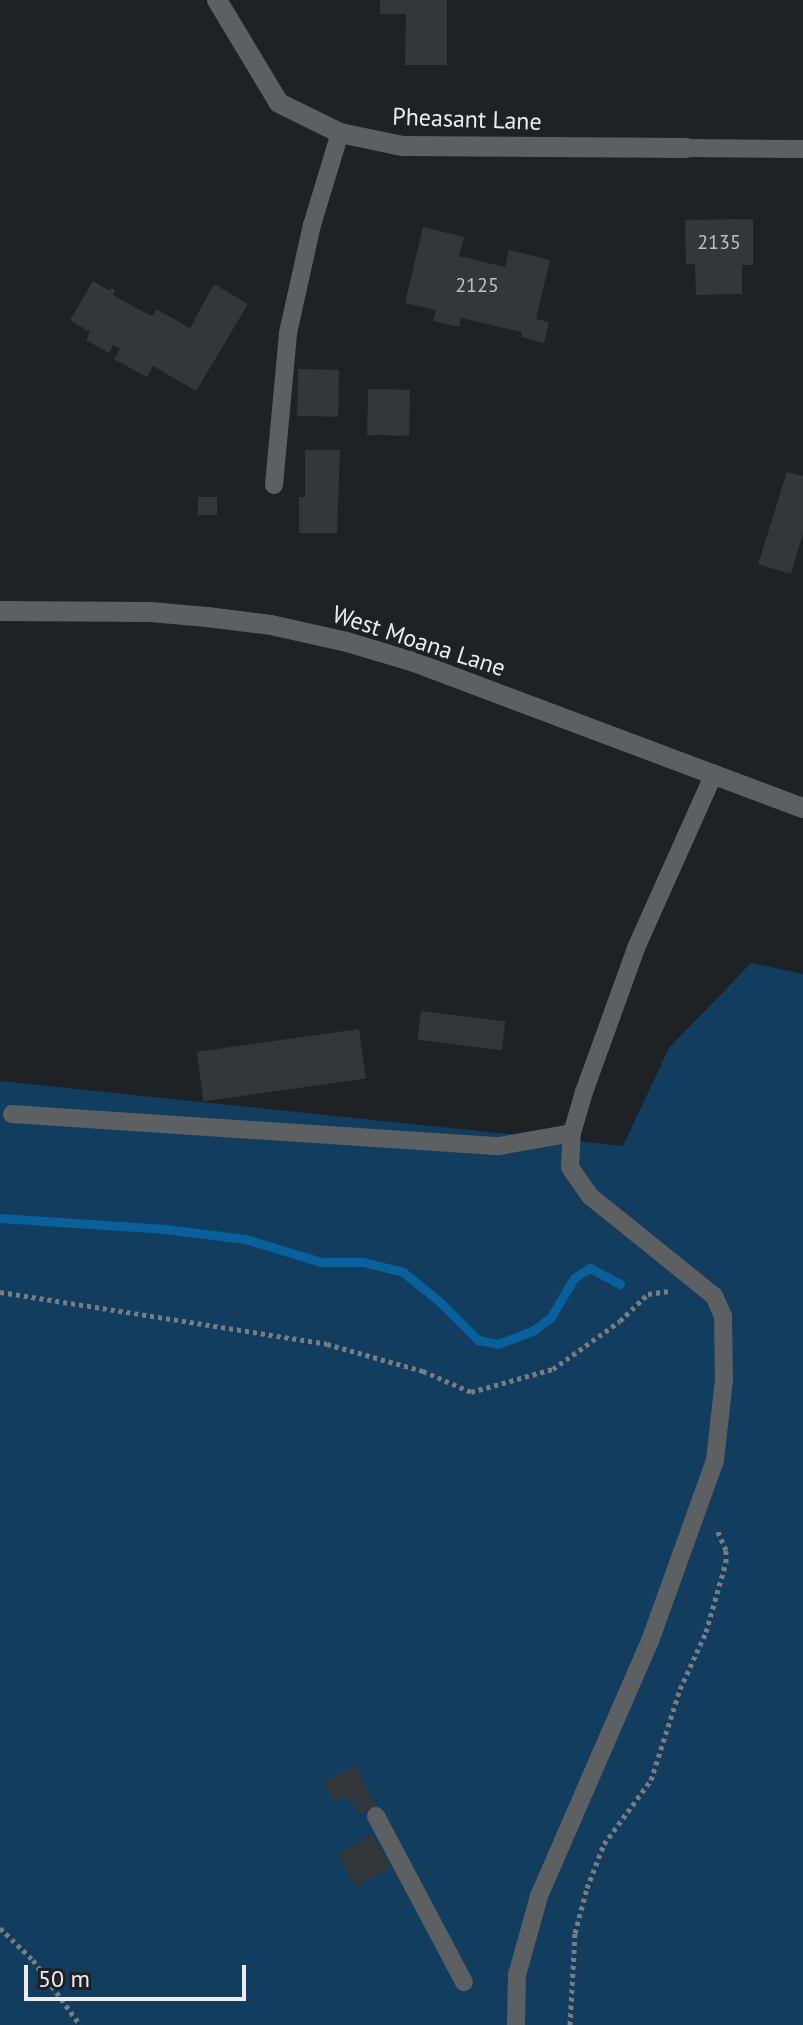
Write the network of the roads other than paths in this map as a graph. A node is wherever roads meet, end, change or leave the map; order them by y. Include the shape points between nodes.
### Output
1 (217, 0) edge
2 (340, 133) junction
3 (687, 148) joint
4 (803, 149) edge
5 (274, 485) dead end
6 (0, 611) edge
7 (714, 774) junction
8 (802, 805) edge
9 (12, 1114) dead end
10 (572, 1133) junction
11 (376, 1816) dead end
12 (464, 1982) dead end
13 (516, 2025) edge

1 - 2 street, Pheasant Lane via 279,103
2 - 3 street, Pheasant Lane via 402,146
2 - 5 lane via 288,333
3 - 4 lane
6 - 7 street, West Moana Lane via 151,612 322,636 414,662
7 - 8 street, West Moana Lane
7 - 10 lane via 636,948
9 - 10 lane via 499,1146
10 - 13 lane via 570,1167 590,1196 714,1296 723,1316 724,1380 715,1460 701,1503 650,1641 539,1896 517,1975
11 - 12 lane

